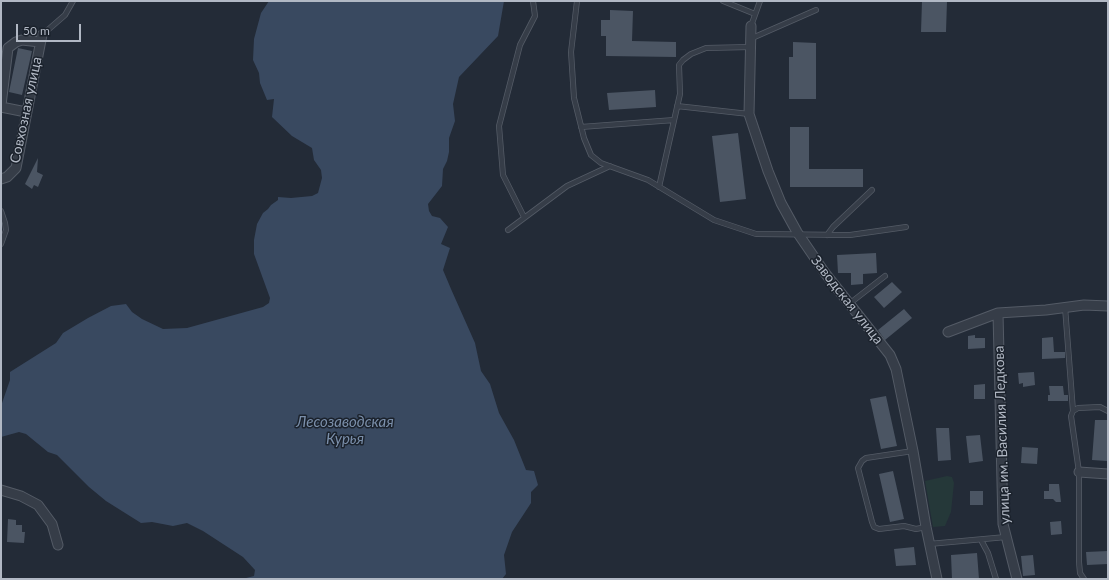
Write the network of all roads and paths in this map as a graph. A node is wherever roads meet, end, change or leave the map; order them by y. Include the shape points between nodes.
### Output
1 (73, 1) edge
2 (533, 1) edge
3 (577, 1) edge
4 (723, 1) edge
5 (760, 1) edge
6 (816, 10) dead end
7 (755, 14) junction
8 (751, 26) joint
9 (41, 39) junction
10 (750, 43) junction
11 (4, 55) edge
12 (1, 106) edge
13 (677, 106) junction
14 (26, 112) junction
15 (749, 114) junction
16 (674, 120) junction
17 (581, 127) junction
18 (610, 166) junction
19 (1, 179) edge
20 (659, 187) junction
21 (872, 190) dead end
22 (1, 211) edge
23 (524, 217) junction
24 (906, 227) dead end
25 (508, 230) dead end
26 (799, 234) junction
27 (827, 236) junction
28 (1, 244) edge
29 (885, 276) dead end
30 (849, 304) junction
31 (1108, 306) edge
32 (1065, 308) junction
33 (998, 313) junction
34 (948, 332) dead end
35 (1108, 411) edge
36 (1072, 413) junction
37 (913, 451) junction
38 (1079, 472) junction
39 (1108, 474) edge
40 (1, 490) edge
41 (926, 528) junction
42 (1006, 537) junction
43 (981, 540) junction
44 (929, 544) junction
45 (58, 545) dead end
46 (937, 579) edge
47 (996, 579) edge
48 (1017, 579) edge
49 (1084, 579) edge

1 - 9 lane via 65,15
2 - 23 lane via 535,16 520,45 500,126 503,175
3 - 17 lane via 571,52 574,98
4 - 7 lane
5 - 7 lane
6 - 10 lane
7 - 8 lane
8 - 10 street, Заводская улица
9 - 11 street via 16,42
9 - 14 street, Совхозная улица
10 - 13 lane via 706,48 683,60 679,65 680,94
10 - 15 street, Заводская улица
11 - 12 street
12 - 14 street
13 - 15 lane
13 - 16 lane
14 - 19 street, Совхозная улица via 16,168
15 - 26 street, Заводская улица via 768,171
16 - 17 lane
16 - 20 lane
17 - 18 lane via 591,155
18 - 20 lane via 648,180
18 - 23 lane via 566,186
20 - 26 lane via 714,220 756,234
21 - 27 lane via 833,227
22 - 28 lane via 6,230
23 - 25 lane
24 - 27 lane
26 - 27 lane
26 - 30 street, Заводская улица via 824,273
29 - 30 lane
30 - 37 street, Заводская улица via 890,355 896,369
31 - 32 street via 1084,304
32 - 33 street
32 - 36 lane
33 - 34 street
33 - 42 street, улица им. Василия Ледкова via 1002,524
35 - 36 lane via 1100,407 1078,408
36 - 38 lane
37 - 41 street, Заводская улица
37 - 41 lane via 866,458 858,468 874,527
38 - 39 street
38 - 49 lane via 1079,562 1080,573
40 - 45 street via 21,496 38,506 52,524
41 - 44 street, Заводская улица
42 - 43 lane
42 - 48 street, улица им. Василия Ледкова
43 - 44 lane
43 - 47 lane
44 - 46 street, Заводская улица

